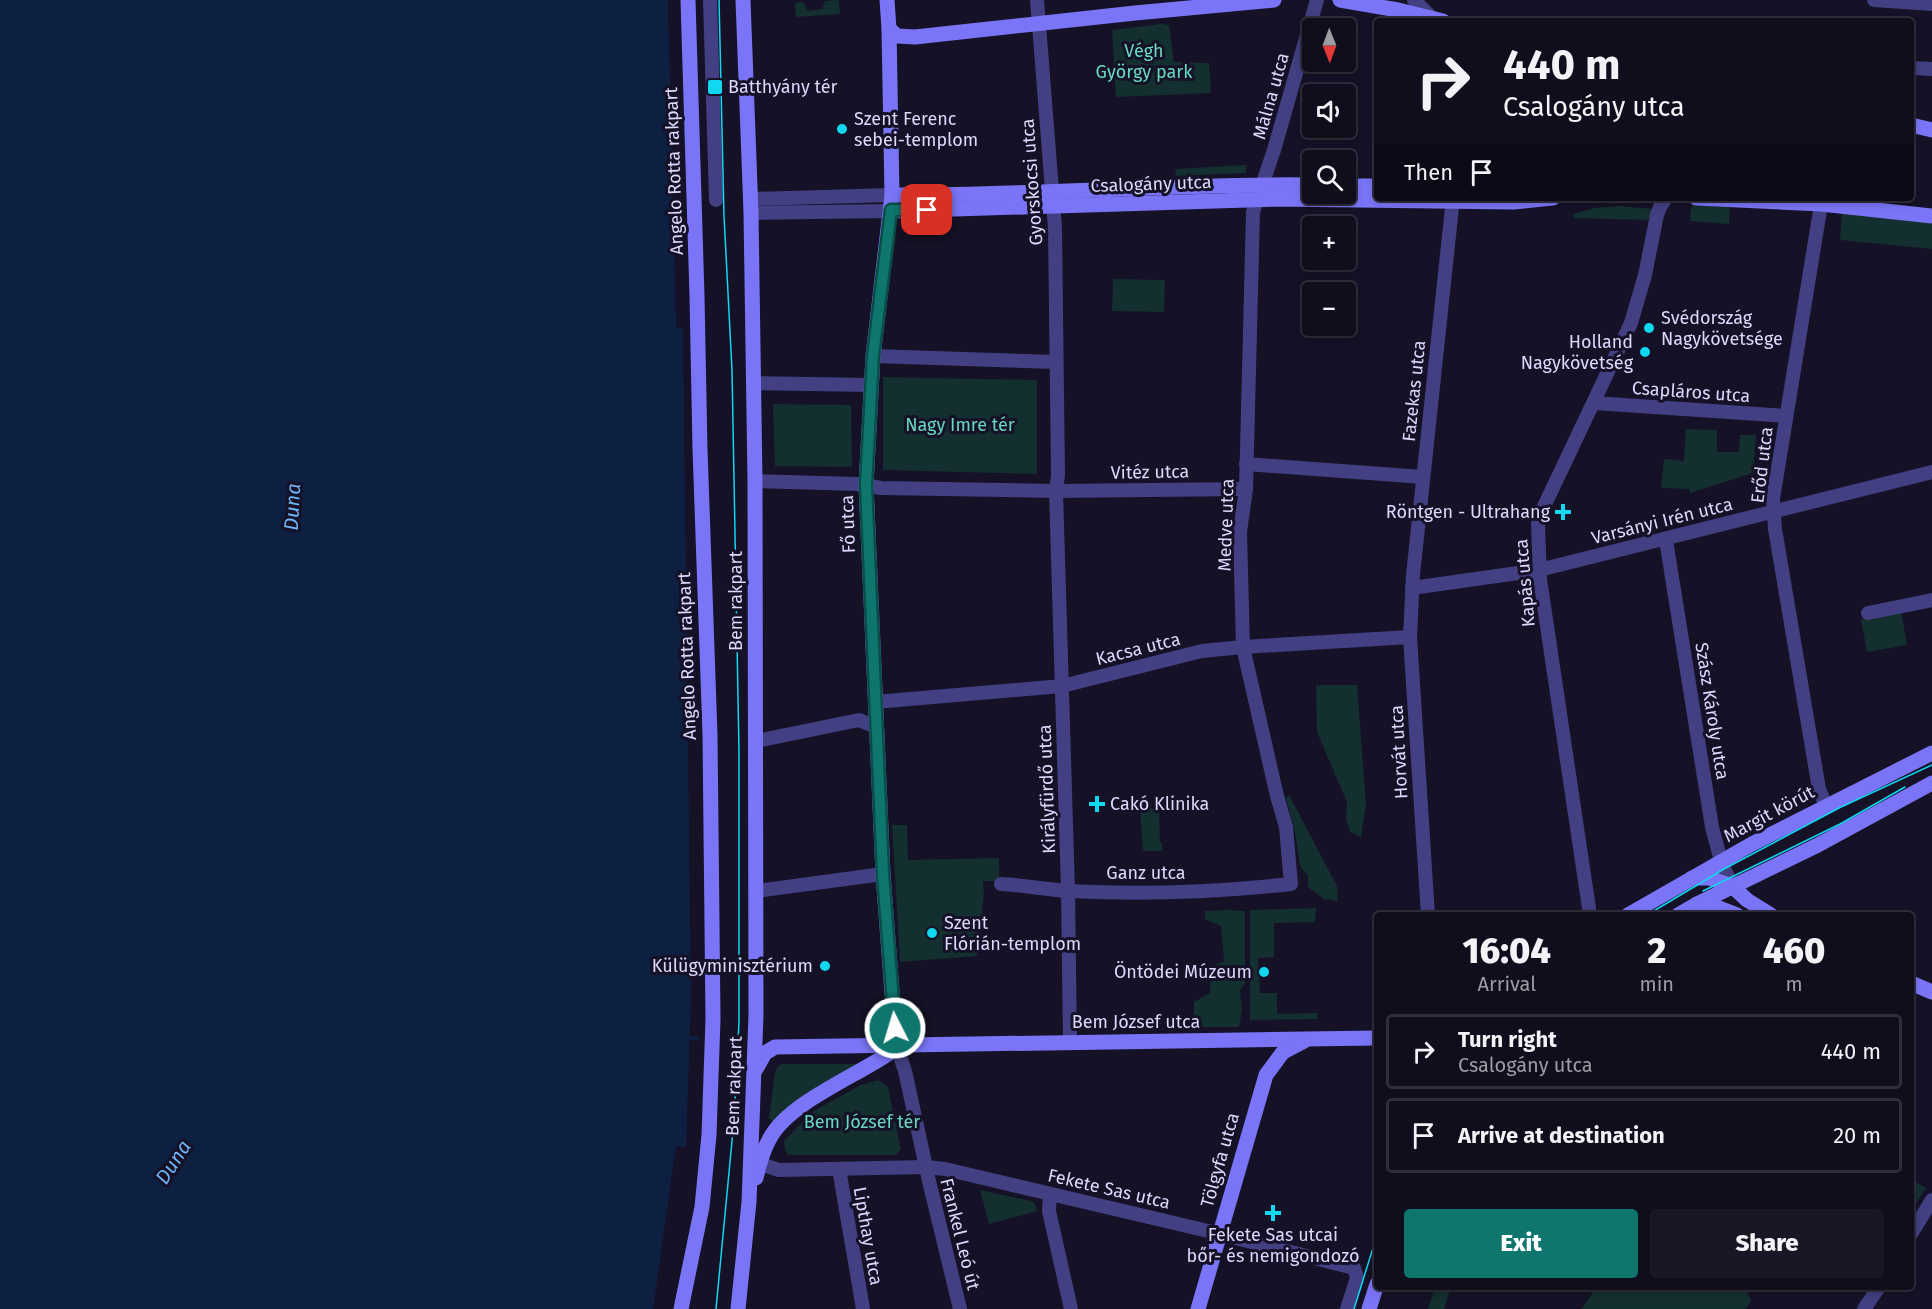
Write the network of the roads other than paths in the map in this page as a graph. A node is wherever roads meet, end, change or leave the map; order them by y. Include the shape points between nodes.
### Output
1 (688, 0) edge
2 (710, 0) edge
3 (1037, 0) edge
4 (1275, 0) edge
5 (1317, 0) edge
6 (1340, 0) edge
7 (1414, 0) edge
8 (1874, 0) edge
9 (887, 1) edge
10 (746, 4) edge
11 (1932, 4) edge
12 (1168, 5) edge
13 (1430, 18) edge
14 (1436, 18) edge
15 (1038, 23) junction
16 (889, 29) junction
17 (1914, 68) edge
18 (1932, 69) edge
19 (1914, 126) edge
20 (1932, 130) edge
21 (1262, 185) junction
22 (1302, 185) edge
23 (1356, 186) edge
24 (1374, 186) edge
25 (892, 195) junction
26 (716, 200) dead end
27 (1053, 200) junction
28 (1257, 200) junction
29 (1374, 200) edge
30 (1453, 201) edge
31 (1484, 201) edge
32 (1524, 201) edge
33 (1664, 201) edge
34 (1821, 201) edge
35 (750, 206) junction
36 (891, 210) junction
37 (1932, 216) edge
38 (873, 356) junction
39 (1056, 362) junction
40 (753, 383) junction
41 (871, 385) junction
42 (1594, 403) junction
43 (1786, 416) junction
44 (1246, 464) junction
45 (1932, 472) edge
46 (1423, 477) junction
47 (755, 481) junction
48 (866, 485) junction
49 (1246, 489) junction
50 (1056, 491) junction
51 (1774, 514) junction
52 (1665, 540) junction
53 (1540, 574) junction
54 (1412, 588) junction
55 (1932, 600) edge
56 (1868, 613) dead end
57 (1410, 638) junction
58 (1243, 647) junction
59 (1062, 686) junction
60 (875, 702) junction
61 (876, 727) junction
62 (757, 741) junction
63 (1932, 753) edge
64 (1932, 783) edge
65 (1826, 806) junction
66 (1721, 861) junction
67 (883, 874) junction
68 (1692, 878) junction
69 (1001, 884) dead end
70 (1291, 884) joint
71 (1732, 886) junction
72 (756, 891) junction
73 (1068, 891) junction
74 (1697, 904) junction
75 (1428, 912) edge
76 (1590, 912) edge
77 (1633, 912) edge
78 (1683, 912) edge
79 (1727, 912) edge
80 (1734, 912) edge
81 (1767, 912) edge
82 (1914, 984) edge
83 (1932, 992) edge
84 (1374, 1038) edge
85 (1307, 1039) junction
86 (1070, 1042) junction
87 (896, 1045) junction
88 (754, 1072) junction
89 (752, 1135) junction
90 (760, 1164) junction
91 (926, 1167) junction
92 (839, 1169) junction
93 (1050, 1194) junction
94 (1932, 1200) edge
95 (749, 1202) junction
96 (1914, 1229) edge
97 (1219, 1233) junction
98 (1375, 1290) edge
99 (1877, 1290) edge
100 (681, 1309) edge
101 (738, 1309) edge
102 (863, 1309) edge
103 (960, 1309) edge
104 (1071, 1309) edge
105 (1198, 1309) edge
106 (1347, 1309) edge
107 (1369, 1309) edge
108 (1864, 1309) edge

1 - 100 street, Angelo Rotta rakpart via 710,735 713,1019 702,1207
2 - 26 street
3 - 15 street, Gyorskocsi utca
4 - 12 street
5 - 21 street, Málna utca
6 - 13 street
7 - 14 street
8 - 11 street
9 - 16 street, Fő utca
10 - 35 street, Bem rakpart
12 - 15 street
15 - 16 street via 915,38 897,36
15 - 27 street, Gyorskocsi utca
16 - 25 street, Fő utca
17 - 18 street
19 - 20 street
21 - 22 street, Csalogány utca
21 - 27 street, Csalogány utca
21 - 28 street, Málna utca
23 - 24 street
25 - 27 street, Csalogány utca
25 - 35 street, Csalogány utca
25 - 36 street, Fő utca
27 - 28 street, Csalogány utca
27 - 36 street, Csalogány utca
27 - 39 street, Gyorskocsi utca
28 - 29 street, Csalogány utca
28 - 44 street, Medve utca via 1253,213
30 - 46 street, Fazekas utca
31 - 32 street, Csalogány utca
33 - 42 street, Kapás utca via 1657,215 1631,323
34 - 37 street
34 - 43 street, Erőd utca
35 - 36 street, Csalogány utca
35 - 40 street, Bem rakpart
36 - 38 street, Fő utca
38 - 39 street
38 - 41 street, Fő utca
39 - 50 street
40 - 41 street
40 - 47 street, Bem rakpart
41 - 48 street, Fő utca
42 - 43 street, Csapláros utca
42 - 53 street, Kapás utca via 1539,517
43 - 51 street, Erőd utca
44 - 46 street
44 - 49 street, Medve utca
45 - 51 street, Varsányi Irén utca
46 - 54 street, Fazekas utca
47 - 48 street
47 - 62 street, Bem rakpart
48 - 50 street
48 - 60 street, Fő utca
49 - 50 street, Vitéz utca
49 - 58 street, Medve utca via 1240,532
50 - 59 street
51 - 52 street, Varsányi Irén utca
51 - 65 street, Erőd utca via 1819,789
52 - 53 street, Varsányi Irén utca
52 - 66 street, Szász Károly utca via 1712,827
53 - 54 street
53 - 76 street, Kapás utca
54 - 57 street, Horvát utca
55 - 56 street
57 - 58 street, Kacsa utca
57 - 75 street, Horvát utca
58 - 59 street, Kacsa utca via 1202,651
58 - 70 street, Medve utca via 1286,827
59 - 60 street, Kacsa utca
59 - 73 street, Királyfürdő utca
60 - 61 street, Fő utca
61 - 62 street via 859,720
61 - 67 street, Fő utca
62 - 72 street, Bem rakpart
63 - 65 street, Margit körút
64 - 71 street
65 - 66 street, Margit körút
66 - 68 street, Margit körút
66 - 71 street, Szász Károly utca
67 - 72 street
67 - 87 street, Fő utca
68 - 71 street via 1709,878
68 - 77 street, Margit körút
69 - 73 street, Ganz utca
70 - 73 street, Ganz utca via 1158,893
71 - 74 street
71 - 80 street
71 - 81 street
72 - 88 street, Bem rakpart
73 - 86 street, Királyfürdő utca
74 - 78 street
74 - 79 street
82 - 83 street
84 - 85 street, Bem József utca
85 - 86 street, Bem József utca
85 - 97 street, Tölgyfa utca via 1283,1052 1266,1075
86 - 87 street, Bem József utca
87 - 88 street via 775,1047 765,1053
87 - 90 street via 876,1062 812,1098 786,1118 770,1137
87 - 91 street
88 - 89 street, Bem rakpart
89 - 90 street
89 - 95 street, Bem rakpart
90 - 92 street via 779,1170
90 - 95 street, Bem rakpart
91 - 92 street
91 - 93 street, Fekete Sas utca
91 - 103 street, Frankel Leó út
92 - 102 street, Lipthay utca
93 - 97 street, Fekete Sas utca
93 - 104 street via 1049,1210
94 - 96 street
95 - 101 street, Bem rakpart
97 - 105 street, Tölgyfa utca
97 - 106 street, Fekete Sas utca via 1354,1268 1358,1278
98 - 107 street
99 - 108 street

